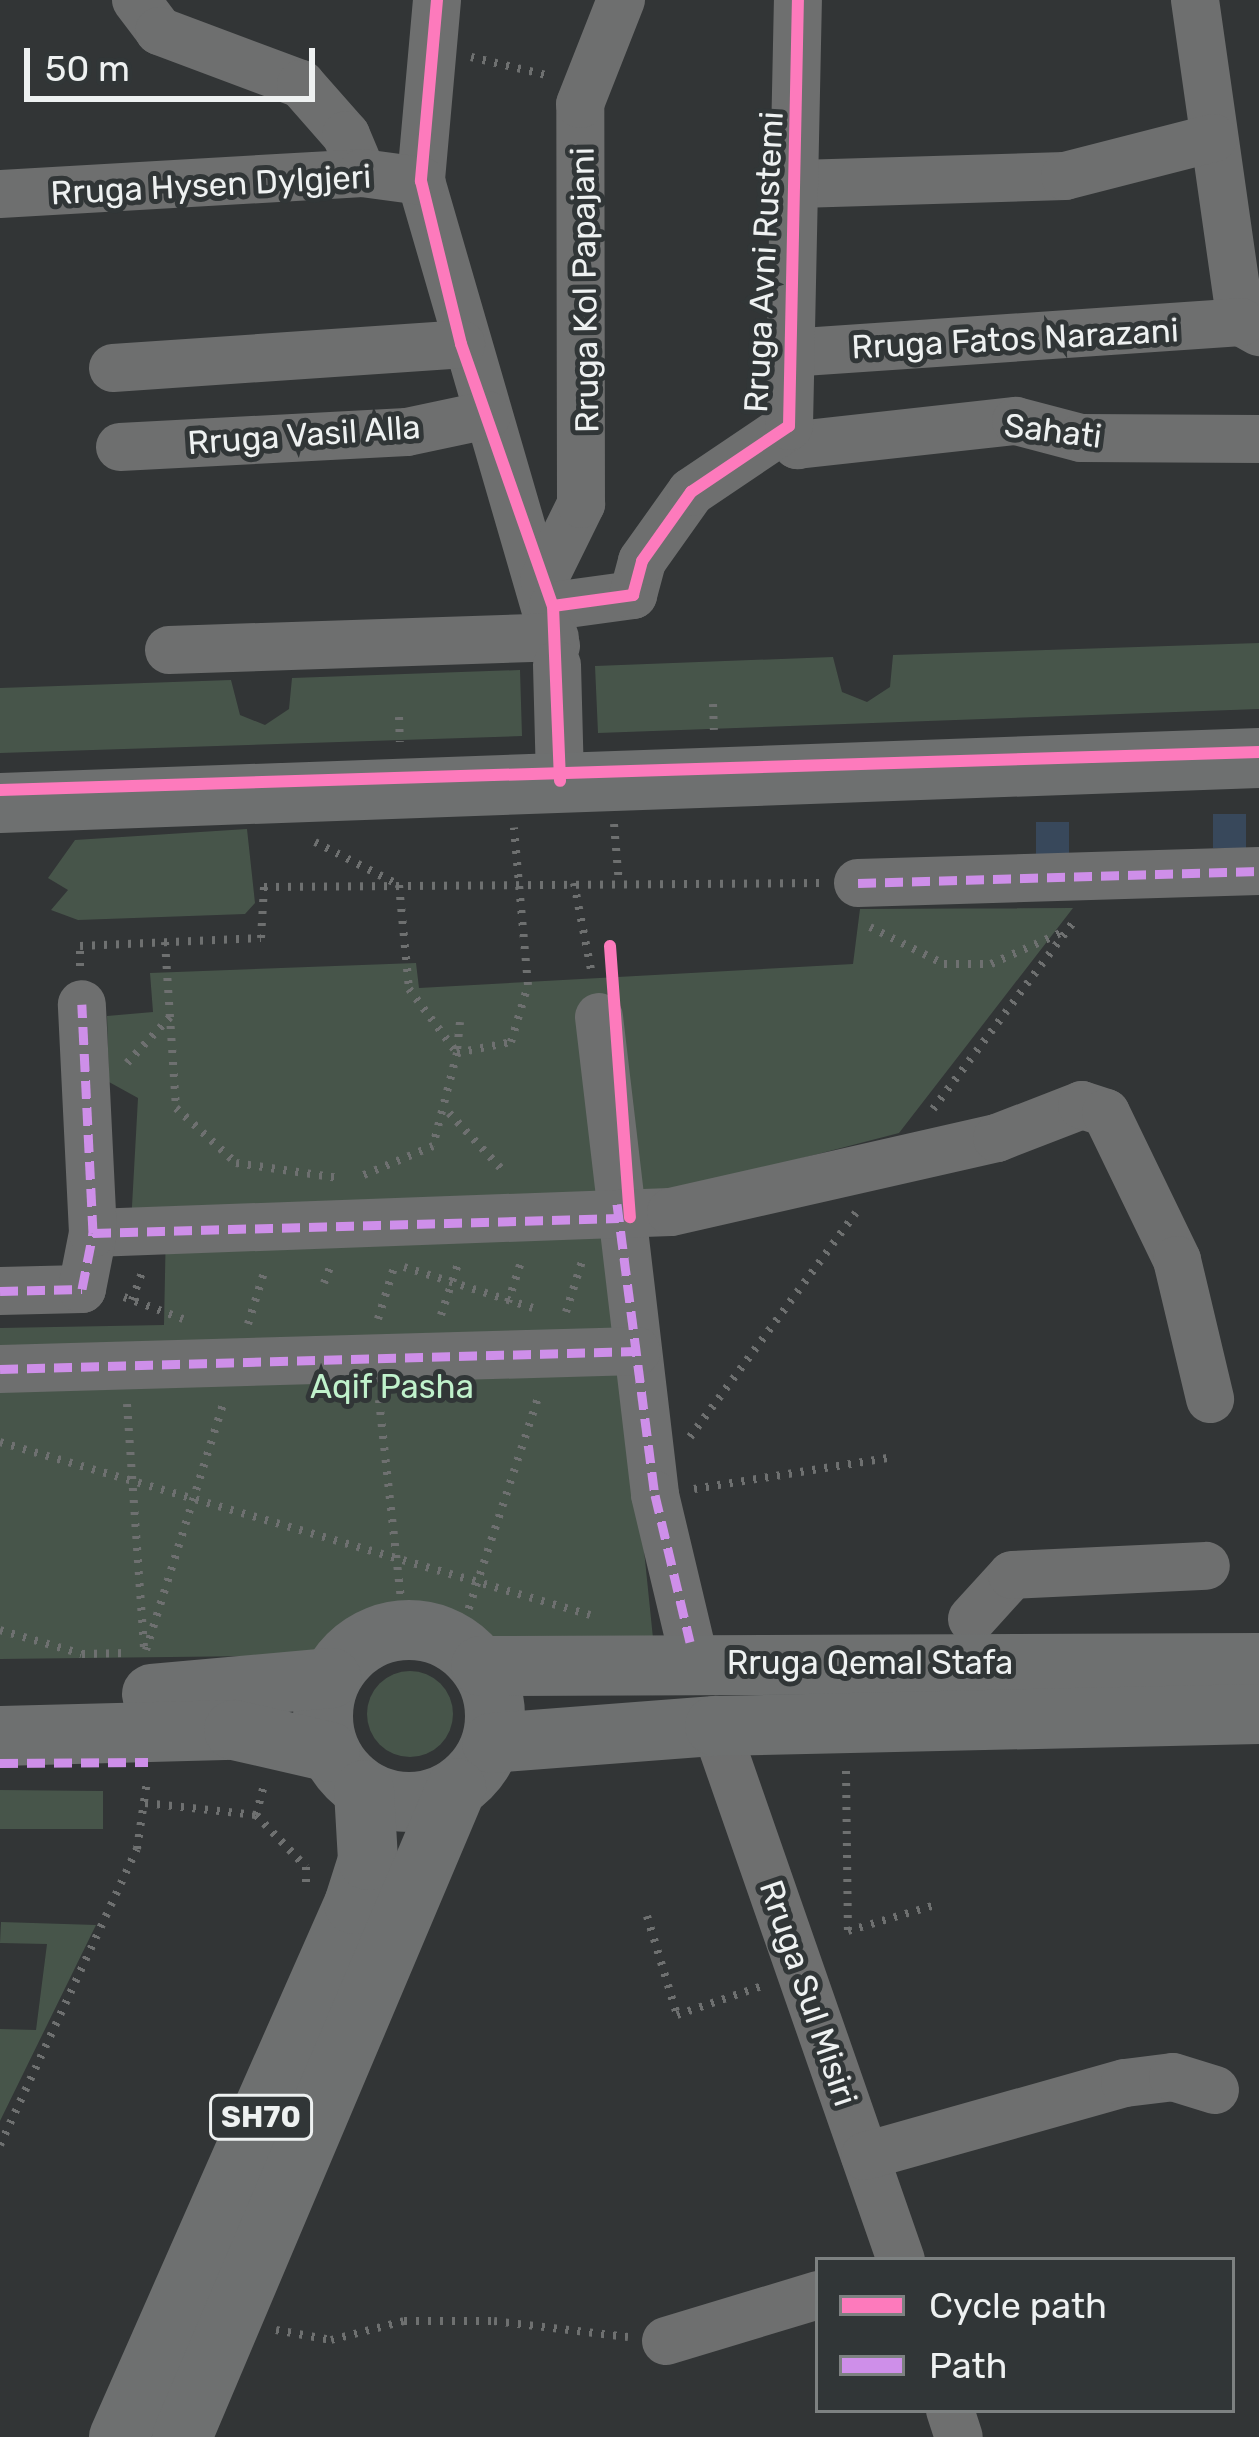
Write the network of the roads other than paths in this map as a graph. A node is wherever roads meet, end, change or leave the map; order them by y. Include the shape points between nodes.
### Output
1 (136, 0) edge
2 (437, 0) edge
3 (621, 0) edge
4 (798, 0) edge
5 (1195, 0) edge
6 (1213, 137) junction
7 (362, 173) junction
8 (421, 181) junction
9 (799, 184) junction
10 (0, 194) edge
11 (1250, 327) edge
12 (461, 344) junction
13 (788, 353) junction
14 (113, 368) dead end
15 (487, 415) junction
16 (789, 426) junction
17 (1259, 439) edge
18 (121, 448) dead end
19 (553, 627) junction
20 (169, 650) dead end
21 (1259, 758) edge
22 (560, 781) junction
23 (0, 803) edge
24 (1259, 871) edge
25 (858, 902) road end
26 (81, 982) road end
27 (597, 1005) road end
28 (608, 1217) junction
29 (106, 1232) junction
30 (0, 1291) edge
31 (637, 1351) junction
32 (0, 1369) edge
33 (1210, 1399) dead end
34 (1206, 1566) dead end
35 (972, 1619) dead end
36 (690, 1642) dead end
37 (473, 1644) junction
38 (1259, 1663) edge
39 (331, 1678) junction
40 (0, 1700) edge
41 (1259, 1714) edge
42 (715, 1726) junction
43 (0, 1736) edge
44 (492, 1743) junction
45 (0, 1763) edge
46 (347, 1771) junction
47 (147, 1782) road end
48 (456, 1790) junction
49 (1215, 2090) dead end
50 (866, 2156) junction
51 (900, 2257) edge
52 (815, 2296) edge
53 (667, 2341) road end
54 (119, 2437) edge
55 (182, 2437) edge

1 - 7 street via 159,31 302,84
2 - 8 street via 441,49
3 - 19 street, Rruga Kol Papajani via 587,86 589,445
4 - 9 street, Rruga Avni Rustemi
5 - 6 street
6 - 9 street via 1065,176
6 - 11 street
7 - 8 street, Rruga Hysen Dylgjeri
7 - 10 street, Rruga Hysen Dylgjeri
8 - 12 street
9 - 13 street, Rruga Avni Rustemi
11 - 13 street, Rruga Fatos Narazani
12 - 14 street
12 - 15 street
13 - 16 street, Rruga Avni Rustemi
15 - 18 street, Rruga Vasil Alla via 407,433
15 - 19 street
16 - 17 street, Sahati via 797,445 1016,421 1081,438
16 - 19 street, Rruga Avni Rustemi via 691,492 641,561 633,595
19 - 20 street
19 - 22 street
21 - 22 main road
22 - 23 main road
24 - 25 street
26 - 29 street
27 - 28 street
28 - 29 street via 542,1219 393,1248 279,1226
28 - 31 street
28 - 33 street via 997,1138 1082,1105 1106,1113 1177,1260
29 - 30 street via 82,1289
31 - 32 street via 559,1335 236,1363
31 - 36 street via 656,1495
34 - 35 street via 1012,1575
37 - 38 main road, Rruga Qemal Stafa
37 - 39 main road via 404,1629 361,1644
37 - 44 main road via 497,1716
39 - 40 main road
39 - 46 main road
41 - 42 main road, Rruga Qemal Stafa
42 - 44 main road, Rruga Qemal Stafa
42 - 50 street, Rruga Sul Misiri
43 - 46 main road via 234,1730
44 - 48 main road
45 - 47 street
46 - 48 main road via 410,1803
46 - 54 main road, SH70 via 368,1859 354,1904
48 - 55 main road
49 - 50 street via 1173,2077 1125,2084
50 - 51 street, Rruga Sul Misiri
52 - 53 street

